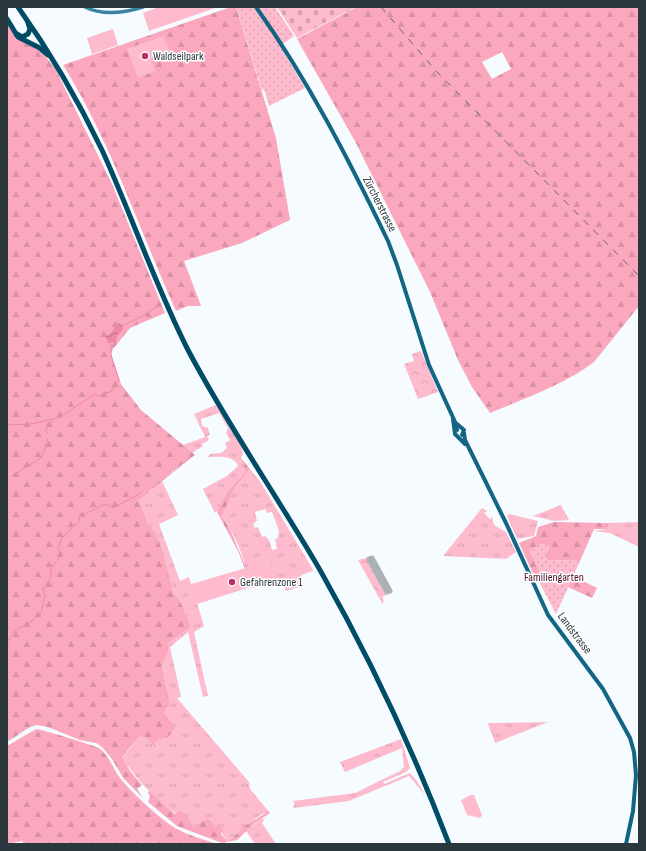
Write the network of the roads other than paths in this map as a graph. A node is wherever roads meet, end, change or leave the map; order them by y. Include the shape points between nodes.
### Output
1 (21, 7) edge
2 (85, 7) edge
3 (89, 7) edge
4 (143, 7) edge
5 (256, 7) edge
6 (98, 11) junction
7 (7, 16) edge
8 (7, 19) edge
9 (55, 63) junction
10 (452, 415) junction
11 (462, 434) joint
12 (469, 449) junction
13 (250, 452) junction
14 (449, 844) edge
15 (453, 844) edge
16 (626, 844) edge

1 - 7 highway via 30,31 26,36 17,34
1 - 9 highway
1 - 13 highway via 58,62 87,113 177,319 205,375
2 - 6 main road
3 - 6 main road
4 - 6 main road via 124,12
5 - 10 main road, Zürcherstrasse via 296,66 388,241 429,365
8 - 9 highway via 18,37 42,50
9 - 13 highway via 101,149 180,334 214,398
10 - 11 main road, Zürcherstrasse via 459,429 457,434
10 - 12 main road via 455,434
11 - 12 main road, Landstrasse
12 - 16 main road, Landstrasse via 548,615 603,689 630,738 636,775 633,811
13 - 14 highway via 357,639 411,751
13 - 15 highway via 309,546 360,637 411,742

